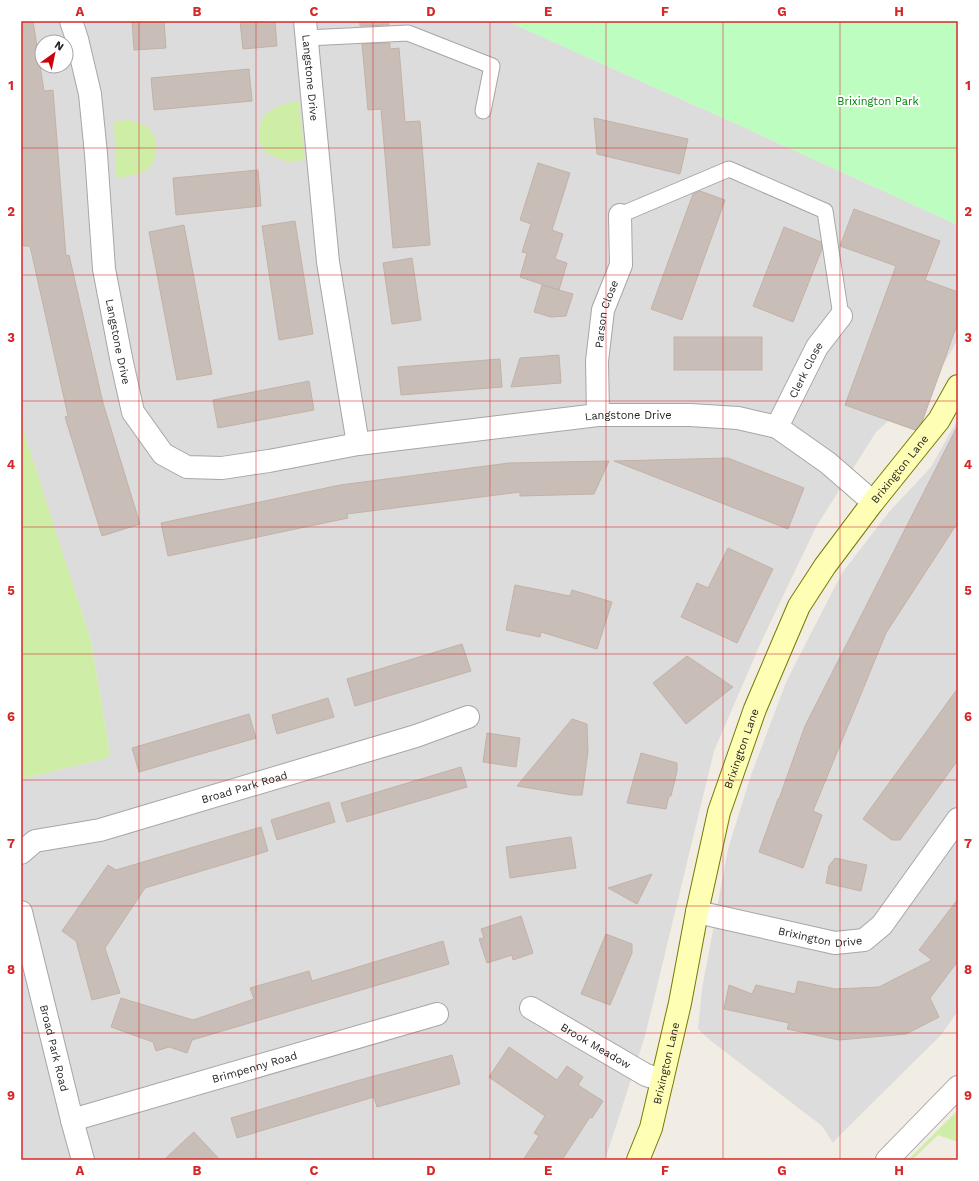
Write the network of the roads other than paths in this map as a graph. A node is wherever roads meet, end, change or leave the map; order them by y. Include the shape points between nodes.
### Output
1 (70, 21) edge
2 (306, 30) edge
3 (483, 111) dead end
4 (620, 215) joint
5 (841, 316) joint
6 (958, 386) edge
7 (598, 415) junction
8 (776, 427) junction
9 (358, 444) junction
10 (873, 502) junction
11 (468, 717) dead end
12 (958, 819) edge
13 (21, 853) edge
14 (21, 912) edge
15 (697, 912) junction
16 (531, 1008) dead end
17 (437, 1014) dead end
18 (662, 1080) junction
19 (958, 1087) edge
20 (72, 1120) junction
21 (83, 1160) edge
22 (638, 1160) edge
23 (887, 1160) edge

1 - 9 street, Langstone Drive via 90,94 104,269 133,412 163,454 187,467 222,468
2 - 3 lane via 408,33 492,66
2 - 9 street, Langstone Drive via 328,262
4 - 5 lane via 729,169 825,211
4 - 7 street, Parson Close via 621,264 603,310 597,361
5 - 8 street, Clerk Close via 817,347
6 - 10 street, Brixington Lane via 939,420
7 - 8 street, Langstone Drive via 738,418
7 - 9 street, Langstone Drive
8 - 10 street, Langstone Drive via 828,462
10 - 15 street, Brixington Lane via 825,566 796,612 755,709 720,812
11 - 13 street, Broad Park Road via 416,736 100,830 36,841
12 - 15 street, Brixington Drive via 882,925 864,940 835,943
14 - 20 street, Broad Park Road
15 - 18 street, Brixington Lane
16 - 18 street, Brook Meadow via 646,1075
17 - 20 street, Brimpenny Road
18 - 22 street, Brixington Lane via 651,1128
19 - 23 street
20 - 21 street, Broad Park Road

